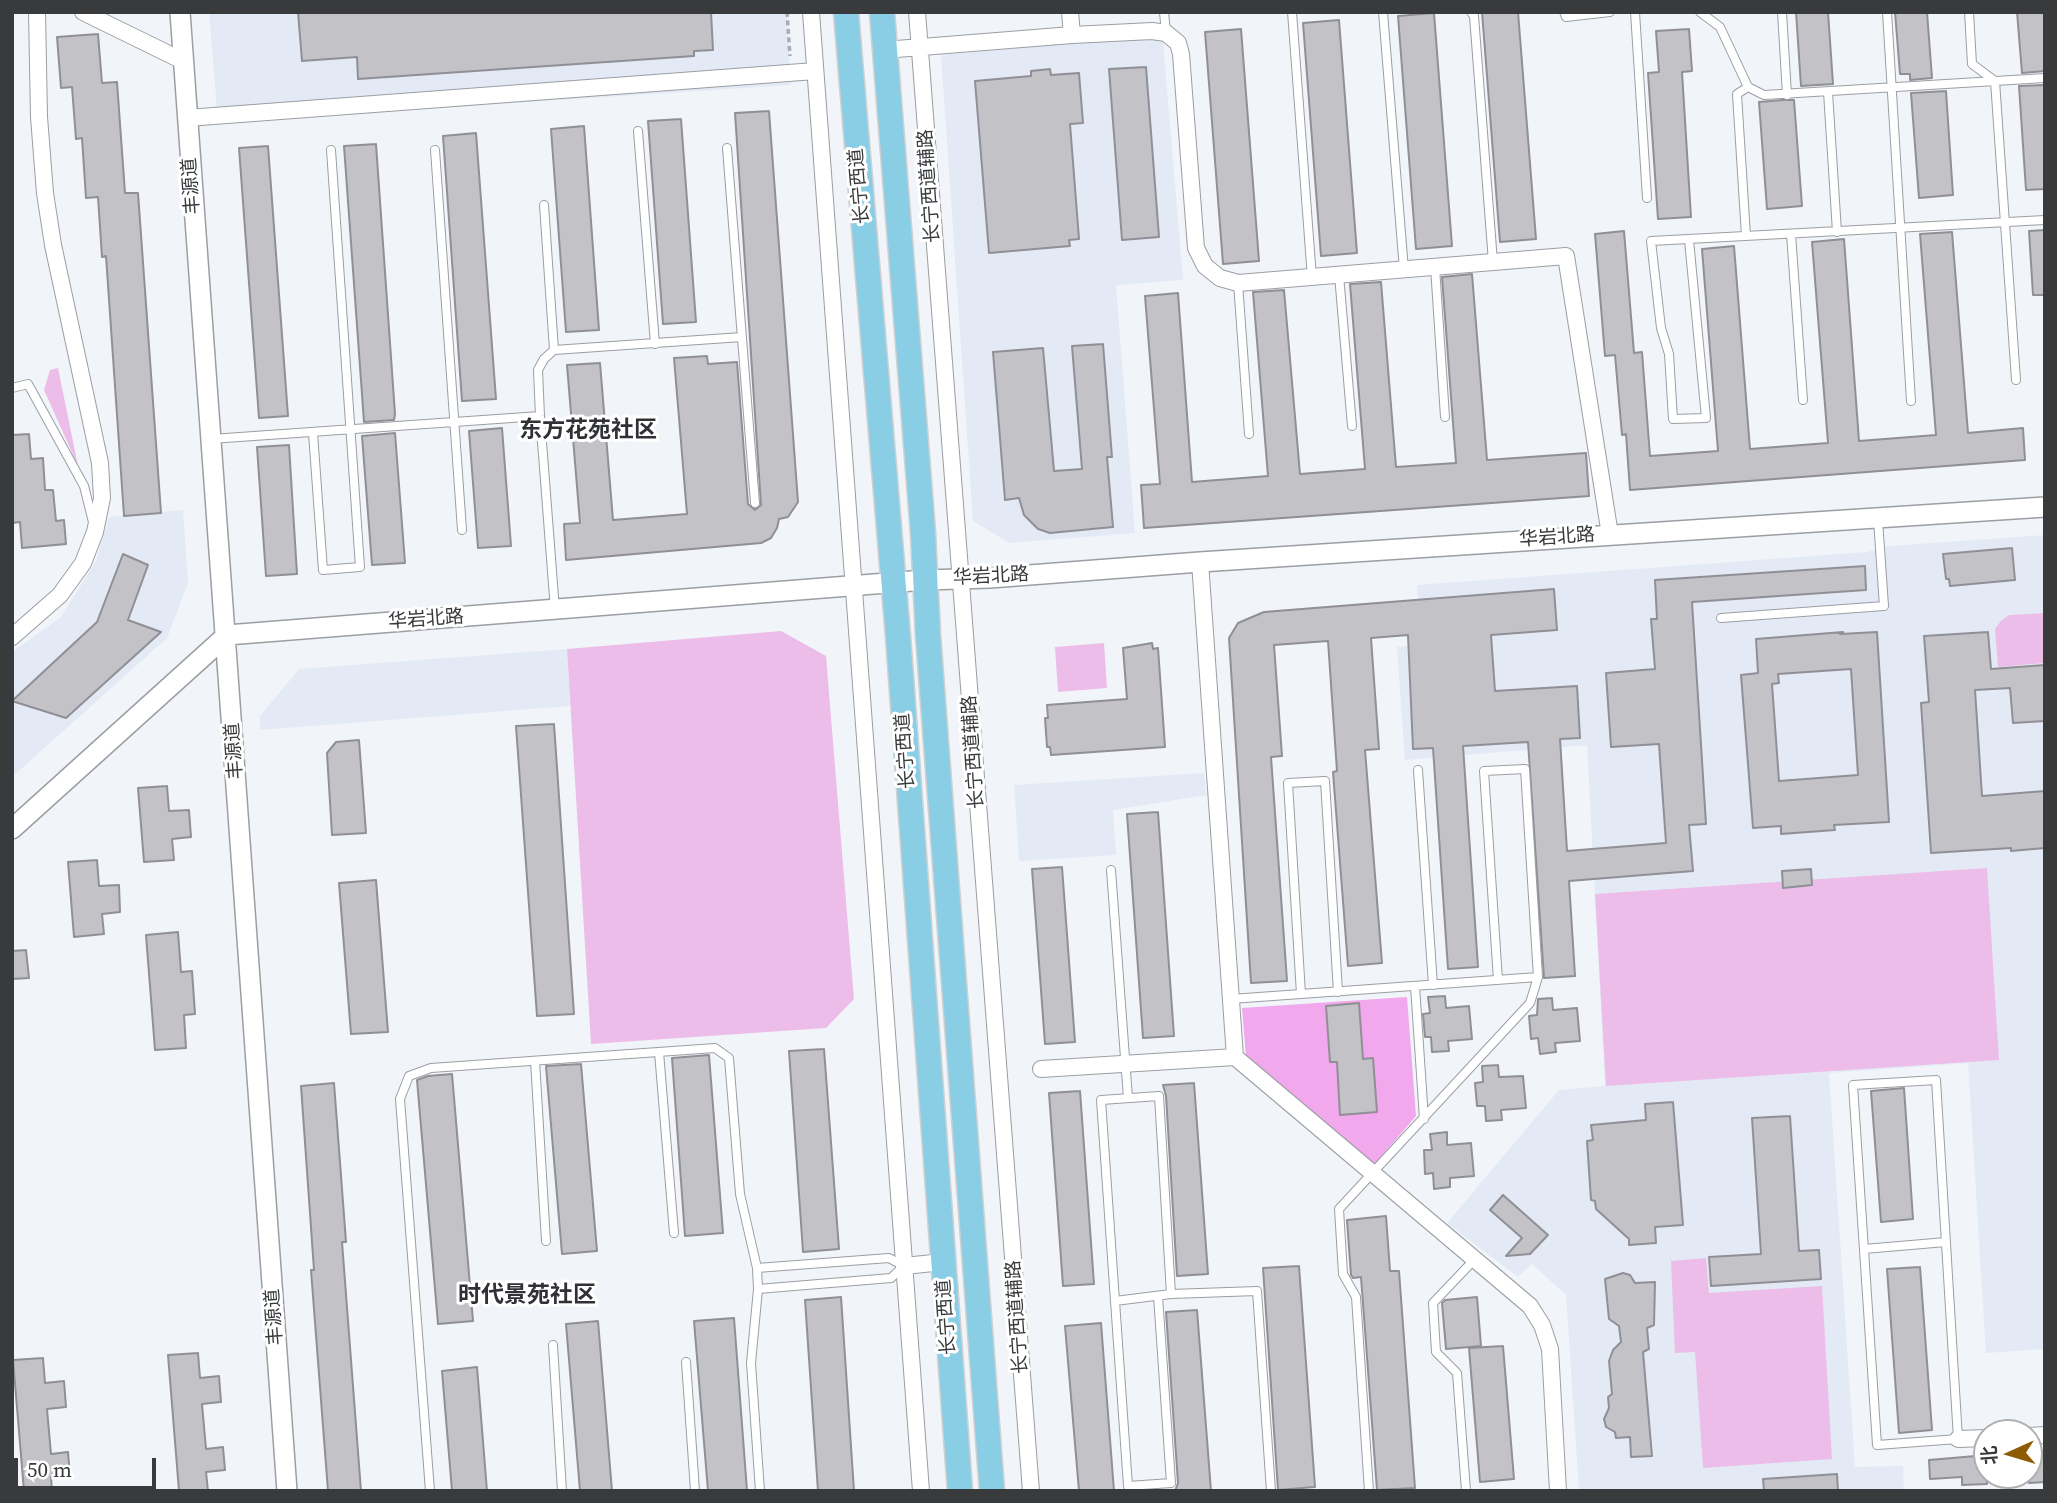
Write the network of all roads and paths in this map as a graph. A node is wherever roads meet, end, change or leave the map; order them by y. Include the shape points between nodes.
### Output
1 (37, 12) edge
2 (83, 12) edge
3 (180, 12) edge
4 (787, 12) edge
5 (811, 12) edge
6 (846, 12) edge
7 (882, 12) edge
8 (917, 12) edge
9 (1070, 12) edge
10 (1164, 12) edge
11 (1292, 12) edge
12 (1383, 12) edge
13 (1471, 12) edge
14 (1564, 12) edge
15 (1610, 12) edge
16 (1635, 12) edge
17 (1700, 12) edge
18 (1782, 12) edge
19 (1887, 12) edge
20 (1969, 12) edge
21 (1166, 33) junction
22 (1072, 35) junction
23 (920, 47) junction
24 (884, 50) junction
25 (183, 61) junction
26 (816, 71) junction
27 (792, 73) junction
28 (2045, 78) edge
29 (1995, 81) junction
30 (1748, 87) junction
31 (1892, 88) junction
32 (1828, 93) junction
33 (1787, 95) junction
34 (187, 118) junction
35 (638, 131) dead end
36 (727, 148) dead end
37 (331, 150) dead end
38 (435, 150) dead end
39 (1647, 198) dead end
40 (544, 205) dead end
41 (2045, 220) edge
42 (2004, 223) junction
43 (1900, 228) junction
44 (1837, 232) junction
45 (1791, 234) junction
46 (1746, 236) junction
47 (1689, 240) junction
48 (1493, 262) junction
49 (1435, 267) junction
50 (1404, 270) junction
51 (1339, 275) junction
52 (1312, 278) junction
53 (1238, 284) junction
54 (742, 337) junction
55 (655, 344) junction
56 (554, 350) junction
57 (2016, 380) dead end
58 (12, 388) edge
59 (1803, 400) dead end
60 (1911, 401) dead end
61 (540, 416) junction
62 (1445, 417) dead end
63 (455, 424) junction
64 (1352, 426) dead end
65 (351, 430) junction
66 (313, 433) junction
67 (1249, 434) dead end
68 (210, 439) junction
69 (755, 503) dead end
70 (2045, 507) edge
71 (1878, 517) junction
72 (462, 530) dead end
73 (95, 532) junction
74 (1610, 535) junction
75 (1200, 562) junction
76 (961, 578) junction
77 (925, 580) junction
78 (893, 583) junction
79 (852, 586) junction
80 (555, 610) junction
81 (1721, 618) dead end
82 (227, 635) junction
83 (12, 637) edge
84 (1418, 770) dead end
85 (12, 829) edge
86 (1111, 870) dead end
87 (1538, 977) junction
88 (1498, 980) junction
89 (1433, 985) junction
90 (1415, 986) junction
91 (1338, 992) junction
92 (1301, 994) junction
93 (1231, 999) junction
94 (659, 1052) junction
95 (1235, 1057) junction
96 (536, 1061) junction
97 (1125, 1064) junction
98 (1041, 1069) dead end
99 (1128, 1098) junction
100 (1424, 1119) junction
101 (1372, 1174) junction
102 (674, 1233) dead end
103 (545, 1241) dead end
104 (1946, 1242) junction
105 (1864, 1249) junction
106 (1474, 1260) junction
107 (943, 1262) junction
108 (904, 1266) junction
109 (757, 1268) junction
110 (758, 1289) junction
111 (1171, 1294) junction
112 (1158, 1296) junction
113 (1115, 1301) junction
114 (553, 1345) dead end
115 (686, 1362) dead end
116 (1973, 1438) edge
117 (1958, 1439) junction
118 (1149, 1488) edge
119 (288, 1491) edge
120 (430, 1491) edge
121 (562, 1491) edge
122 (695, 1491) edge
123 (760, 1491) edge
124 (921, 1491) edge
125 (960, 1491) edge
126 (992, 1491) edge
127 (1031, 1491) edge
128 (1271, 1491) edge
129 (1369, 1491) edge
130 (1466, 1491) edge
131 (1558, 1491) edge

1 - 73 street via 45,193 100,463 102,498
2 - 25 street
3 - 25 street, 丰源道
4 - 27 path
5 - 26 street
6 - 78 main road, 长宁西道
7 - 24 main road, 长宁西道
8 - 23 street, 长宁西道辅路
9 - 22 street
10 - 21 lane
11 - 52 lane
12 - 50 lane
13 - 48 lane
14 - 15 lane via 1566,17
16 - 39 lane
17 - 30 lane via 1720,27
18 - 33 lane
19 - 31 lane
20 - 29 lane via 1972,64
21 - 22 street
21 - 53 street via 1178,43 1181,54 1196,248 1205,265 1220,278
22 - 23 street
23 - 24 street
23 - 76 street, 长宁西道辅路
24 - 77 main road, 长宁西道
25 - 34 street, 丰源道
26 - 27 street
26 - 79 street
27 - 34 street
28 - 29 lane
29 - 31 lane
29 - 42 lane
30 - 33 lane via 1764,95
30 - 46 lane via 1737,94
31 - 32 lane
31 - 43 lane
32 - 33 lane
32 - 44 lane
34 - 68 street, 丰源道
35 - 55 lane
36 - 54 lane
37 - 65 lane
38 - 63 lane
40 - 56 lane
41 - 42 lane
42 - 43 lane
42 - 57 lane
43 - 44 lane
43 - 60 lane
44 - 45 lane
45 - 46 lane
45 - 59 lane
46 - 47 lane
47 - 47 lane via 1651,241 1661,328 1669,354 1673,419 1706,418
48 - 49 street
48 - 74 street via 1566,256
49 - 50 street
49 - 62 lane
50 - 51 street
51 - 52 street
51 - 64 lane
52 - 53 street
53 - 67 lane
54 - 55 lane
54 - 69 lane
55 - 56 lane
56 - 61 lane via 538,370
58 - 73 lane via 28,384 84,486
61 - 63 lane
61 - 80 lane
63 - 65 lane
63 - 72 lane
65 - 66 lane
65 - 66 lane via 360,567 323,570
66 - 68 lane
68 - 82 street, 丰源道
70 - 71 street, 华岩北路
71 - 74 street, 华岩北路
71 - 81 lane via 1884,606
73 - 83 street via 83,563 60,595
74 - 75 street, 华岩北路
75 - 76 street, 华岩北路
75 - 93 street
76 - 77 street, 华岩北路
76 - 127 street, 长宁西道辅路
77 - 78 street, 华岩北路
77 - 126 main road, 长宁西道
78 - 79 street, 华岩北路
78 - 107 main road, 长宁西道
79 - 80 street, 华岩北路
79 - 108 street
80 - 82 street, 华岩北路
82 - 85 street
82 - 119 street, 丰源道
84 - 89 lane
86 - 97 lane
87 - 88 lane
87 - 88 lane via 1525,769 1484,771
87 - 100 lane via 1530,1003
88 - 89 lane
89 - 90 lane
90 - 91 lane
90 - 100 lane
91 - 92 lane
91 - 92 lane via 1325,781 1288,783
92 - 93 lane
93 - 95 street
94 - 96 lane
94 - 102 lane
94 - 109 lane via 715,1048 729,1058 740,1194
95 - 97 street
95 - 101 street
96 - 103 lane
96 - 120 lane via 431,1068 409,1076 400,1099
97 - 98 street
97 - 99 lane
99 - 111 lane via 1159,1096
99 - 113 lane via 1101,1100
100 - 101 lane
101 - 106 street
101 - 129 lane via 1339,1209 1343,1274 1356,1297
104 - 105 lane
104 - 105 lane via 1936,1080 1853,1085
104 - 117 lane
105 - 117 lane via 1877,1445
106 - 130 lane via 1433,1303 1436,1352 1457,1373
106 - 131 street via 1530,1306 1542,1325 1550,1349
107 - 108 street
107 - 125 main road, 长宁西道
108 - 109 lane via 889,1258
108 - 110 lane via 891,1278
108 - 124 street
109 - 110 lane
110 - 123 lane via 751,1363
111 - 112 lane
111 - 128 lane via 1257,1291
112 - 113 lane
112 - 118 lane via 1171,1483
113 - 118 lane via 1128,1486
114 - 121 lane
115 - 122 lane
116 - 117 street

